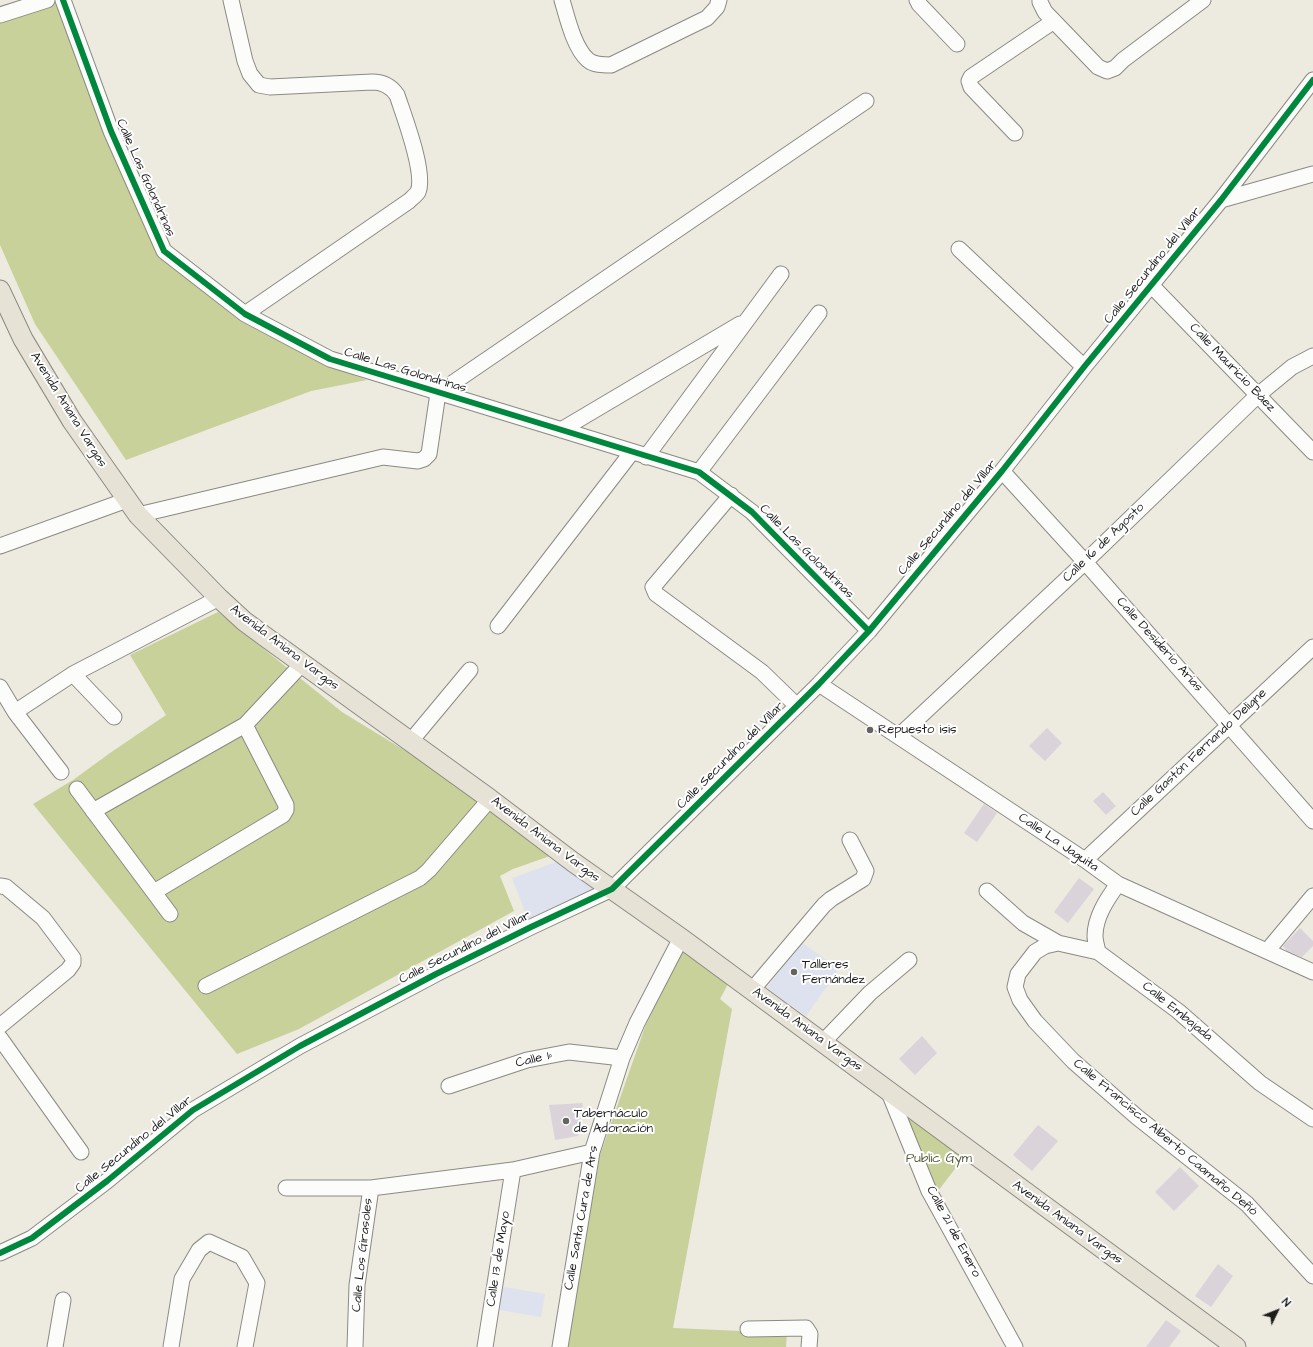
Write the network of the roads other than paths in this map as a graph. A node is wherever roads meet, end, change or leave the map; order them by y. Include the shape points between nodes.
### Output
1 (47, 0) edge
2 (63, 0) edge
3 (230, 0) edge
4 (562, 0) edge
5 (719, 0) edge
6 (917, 0) edge
7 (1040, 0) edge
8 (1203, 0) edge
9 (0, 15) edge
10 (1054, 21) junction
11 (957, 44) dead end
12 (1313, 80) edge
13 (866, 100) dead end
14 (1015, 133) dead end
15 (1313, 174) edge
16 (1221, 200) junction
17 (959, 249) dead end
18 (781, 274) dead end
19 (1151, 285) junction
20 (0, 290) edge
21 (819, 313) dead end
22 (245, 314) junction
23 (747, 320) junction
24 (1313, 356) edge
25 (1084, 367) junction
26 (438, 393) junction
27 (1258, 395) junction
28 (561, 430) junction
29 (632, 452) junction
30 (1313, 452) edge
31 (646, 457) junction
32 (1002, 471) junction
33 (699, 472) junction
34 (731, 495) junction
35 (132, 507) junction
36 (0, 546) edge
37 (1085, 562) junction
38 (219, 598) junction
39 (498, 626) dead end
40 (869, 631) junction
41 (1313, 647) edge
42 (302, 664) junction
43 (470, 670) dead end
44 (73, 674) junction
45 (819, 684) junction
46 (0, 687) edge
47 (797, 706) junction
48 (15, 712) junction
49 (114, 717) dead end
50 (1229, 724) junction
51 (245, 725) junction
52 (900, 736) junction
53 (410, 742) junction
54 (61, 772) dead end
55 (77, 789) dead end
56 (490, 799) junction
57 (93, 810) junction
58 (1313, 821) edge
59 (850, 840) dead end
60 (1085, 860) junction
61 (1118, 884) junction
62 (0, 886) edge
63 (612, 889) junction
64 (987, 890) dead end
65 (154, 892) junction
66 (1313, 896) edge
67 (170, 914) dead end
68 (681, 938) junction
69 (1058, 943) junction
70 (1267, 951) junction
71 (1098, 952) junction
72 (909, 960) dead end
73 (1313, 972) edge
74 (206, 986) dead end
75 (752, 990) junction
76 (0, 1026) edge
77 (0, 1038) edge
78 (823, 1042) junction
79 (622, 1058) junction
80 (450, 1086) dead end
81 (888, 1090) junction
82 (1313, 1119) edge
83 (81, 1152) dead end
84 (592, 1152) junction
85 (513, 1170) junction
86 (286, 1188) dead end
87 (371, 1188) junction
88 (0, 1253) edge
89 (1313, 1276) edge
90 (63, 1300) dead end
91 (748, 1330) dead end
92 (809, 1340) edge
93 (55, 1347) edge
94 (171, 1347) edge
95 (245, 1347) edge
96 (355, 1347) edge
97 (485, 1347) edge
98 (560, 1347) edge
99 (1015, 1347) edge
100 (1236, 1347) edge

1 - 9 street
2 - 22 street, Calle Las Golondrinas via 111,131 164,251
3 - 22 street via 245,61 250,74 259,85 270,87 380,82 393,89 419,168 420,181 418,192 409,201
4 - 5 street via 581,52 588,60 599,65 611,65 707,18 717,7
6 - 11 street
7 - 10 street via 1045,12
8 - 10 street via 1115,68 1106,71 1098,67
10 - 14 street via 971,77 971,87
12 - 16 street, Calle Secundino del Villar
13 - 26 street
15 - 16 street
16 - 19 street, Calle Secundino del Villar
17 - 25 street
18 - 23 street
19 - 25 street, Calle Secundino del Villar
19 - 27 street, Calle Mauricio Báez
20 - 35 main road, Avenida Aniana Vargas via 23,339 72,421
21 - 33 street
22 - 26 street, Calle Las Golondrinas via 330,359
23 - 28 street
23 - 31 street
24 - 27 street, Calle 16 de Agosto via 1292,367
25 - 32 street, Calle Secundino del Villar
26 - 28 street, Calle Las Golondrinas
26 - 35 street via 428,454 424,459 418,461 383,457
27 - 30 street, Calle Mauricio Báez
27 - 37 street, Calle 16 de Agosto
28 - 29 street, Calle Las Golondrinas
29 - 31 street, Calle Las Golondrinas
29 - 39 street
31 - 33 street, Calle Las Golondrinas
32 - 37 street, Calle Desiderio Arias
32 - 40 street, Calle Secundino del Villar
33 - 34 street, Calle Las Golondrinas
34 - 40 street, Calle Las Golondrinas via 752,512
34 - 47 street via 653,589 656,594 762,672
35 - 36 street
35 - 38 main road, Avenida Aniana Vargas
37 - 50 street, Calle Desiderio Arias
37 - 52 street, Calle 16 de Agosto
38 - 42 main road, Avenida Aniana Vargas via 244,621
38 - 44 street
40 - 45 street, Calle Secundino del Villar
41 - 50 street, Calle Gastón Fernando Deligne
42 - 51 street
42 - 53 main road, Avenida Aniana Vargas
43 - 53 street
44 - 48 street
44 - 49 street
45 - 47 street, Calle Secundino del Villar
45 - 52 street, Calle La Jaguita
46 - 48 street
47 - 63 street, Calle Secundino del Villar
48 - 54 street
50 - 58 street, Calle Desiderio Arias
50 - 60 street, Calle Gastón Fernando Deligne
51 - 57 street
51 - 65 street via 286,805 286,810 283,815
52 - 60 street, Calle La Jaguita
53 - 56 main road, Avenida Aniana Vargas
55 - 57 street
56 - 63 main road, Avenida Aniana Vargas
56 - 74 street via 420,878
57 - 65 street
59 - 75 street via 866,871 863,879 824,905
60 - 61 street, Calle La Jaguita
61 - 70 street, Calle La Jaguita
61 - 71 street via 1099,916 1095,936
62 - 76 street via 6,887 43,918 73,958 74,963
63 - 68 main road, Avenida Aniana Vargas
63 - 88 street, Calle Secundino del Villar via 436,974 300,1046 193,1110 107,1182 32,1238
64 - 69 street via 1023,923
65 - 67 street
66 - 70 street
68 - 75 main road, Avenida Aniana Vargas
68 - 79 street, Calle Santa Cura de Ars
69 - 71 street
69 - 89 street, Calle Francisco Alberto Caamaño Deñó via 1045,946 1036,952 1018,974 1015,987 1020,1000 1035,1021 1073,1061 1137,1117 1246,1204
70 - 73 street, Calle La Jaguita
71 - 82 street, Calle Embajada via 1178,1011 1260,1082
72 - 78 street via 870,993
75 - 78 main road, Avenida Aniana Vargas
77 - 83 street
78 - 81 main road, Avenida Aniana Vargas
79 - 80 street, Calle 1ª via 569,1052 527,1060
79 - 84 street, Calle Santa Cura de Ars
81 - 99 street, Calle 21 de Enero via 930,1191
81 - 100 main road, Avenida Aniana Vargas
84 - 85 street
84 - 98 street, Calle Santa Cura de Ars
85 - 87 street
85 - 97 street, Calle 13 de Mayo
86 - 87 street
87 - 96 street, Calle Los Girasoles via 357,1285
90 - 93 street
91 - 92 street via 806,1328
94 - 95 street via 182,1279 199,1250 209,1242 242,1257 257,1283

